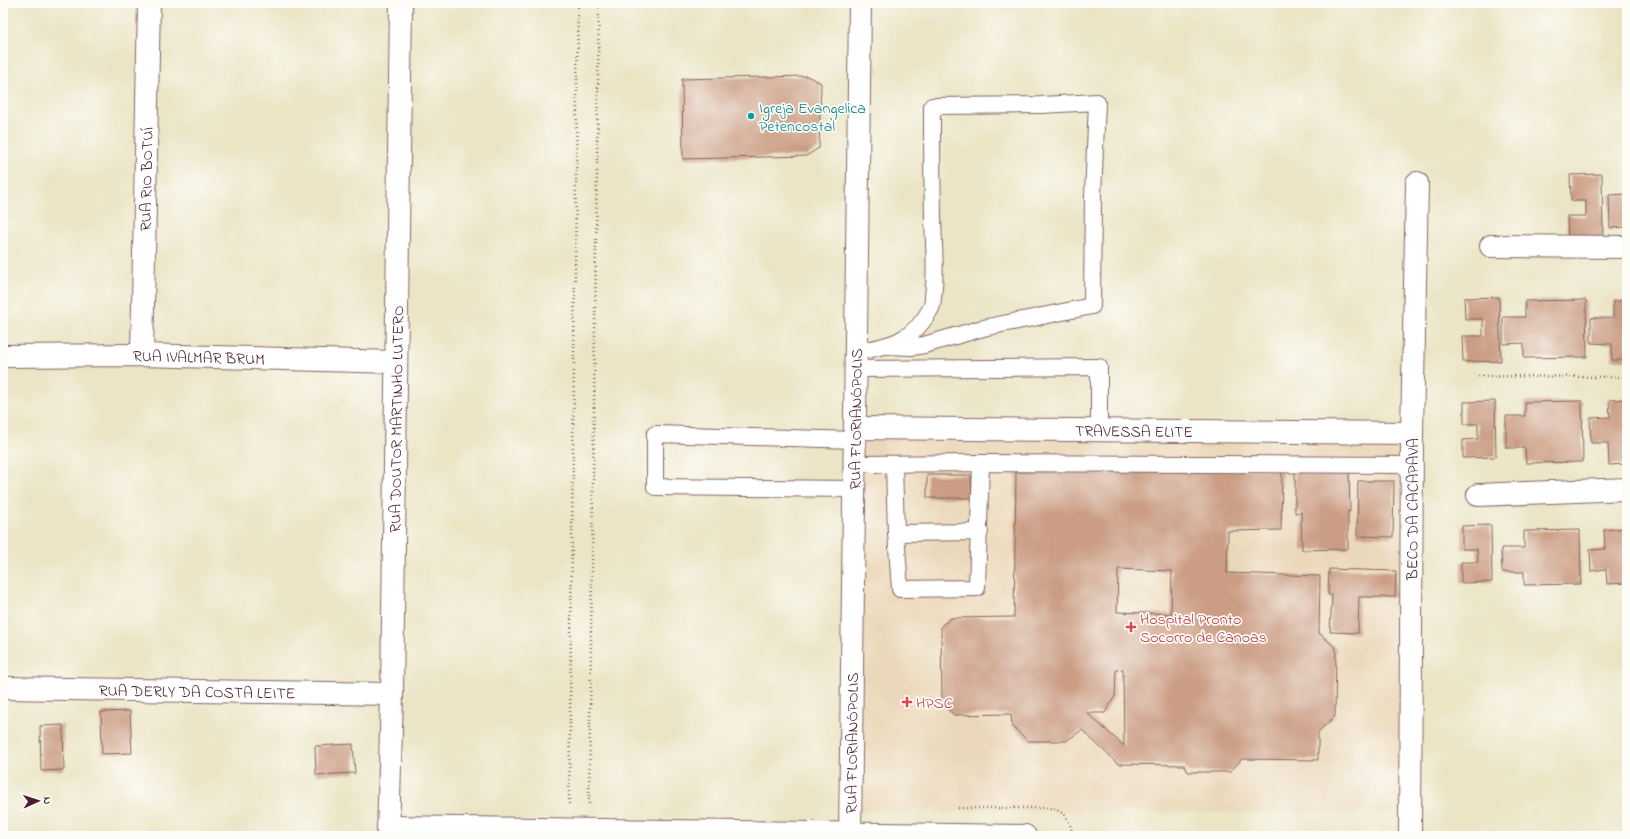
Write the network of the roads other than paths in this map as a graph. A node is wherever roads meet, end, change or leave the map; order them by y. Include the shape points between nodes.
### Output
1 (149, 3) edge
2 (401, 3) edge
3 (860, 3) edge
4 (1417, 183) dead end
5 (1491, 246) dead end
6 (1627, 247) edge
7 (887, 346) junction
8 (142, 355) junction
9 (3, 356) edge
10 (856, 360) junction
11 (395, 362) junction
12 (1099, 430) junction
13 (1412, 433) junction
14 (855, 434) junction
15 (981, 463) junction
16 (855, 464) junction
17 (894, 464) junction
18 (1412, 465) junction
19 (854, 489) junction
20 (1627, 489) edge
21 (1478, 495) dead end
22 (980, 532) junction
23 (896, 533) junction
24 (3, 688) edge
25 (392, 694) junction
26 (388, 831) edge
27 (850, 835) edge
28 (1025, 836) edge
29 (1410, 836) edge

1 - 8 street, RUA RIO BOTUÍ
2 - 11 street, RUA DOUTOR MARTINHO LUTERO
3 - 10 street, RUA FLORIANÓPOLIS
4 - 13 street, BECO DA CACAPAVA
5 - 6 street
7 - 7 lane via 924,345 983,328 1092,306 1097,102 932,106 935,263 932,306 912,332
7 - 10 lane
8 - 9 street, RUA IVALMAR BRUM
8 - 11 street, RUA IVALMAR BRUM
10 - 12 lane via 1099,367
10 - 14 street, RUA FLORIANÓPOLIS
11 - 25 street, RUA DOUTOR MARTINHO LUTERO
12 - 13 street, TRAVESSA ELITE
12 - 14 street, TRAVESSA ELITE
13 - 18 street, BECO DA CACAPAVA
14 - 16 street, RUA FLORIANÓPOLIS
14 - 19 lane via 654,434 654,486
15 - 17 lane
15 - 18 lane
15 - 22 lane
16 - 17 lane
16 - 19 street, RUA FLORIANÓPOLIS
17 - 23 lane
18 - 29 street, BECO DA CACAPAVA
19 - 27 street, RUA FLORIANÓPOLIS
20 - 21 street
22 - 23 lane
22 - 23 lane via 977,588 900,589
24 - 25 street, RUA DERLY DA COSTA LEITE
25 - 26 street, RUA DOUTOR MARTINHO LUTERO
26 - 27 street via 579,830
27 - 28 street

